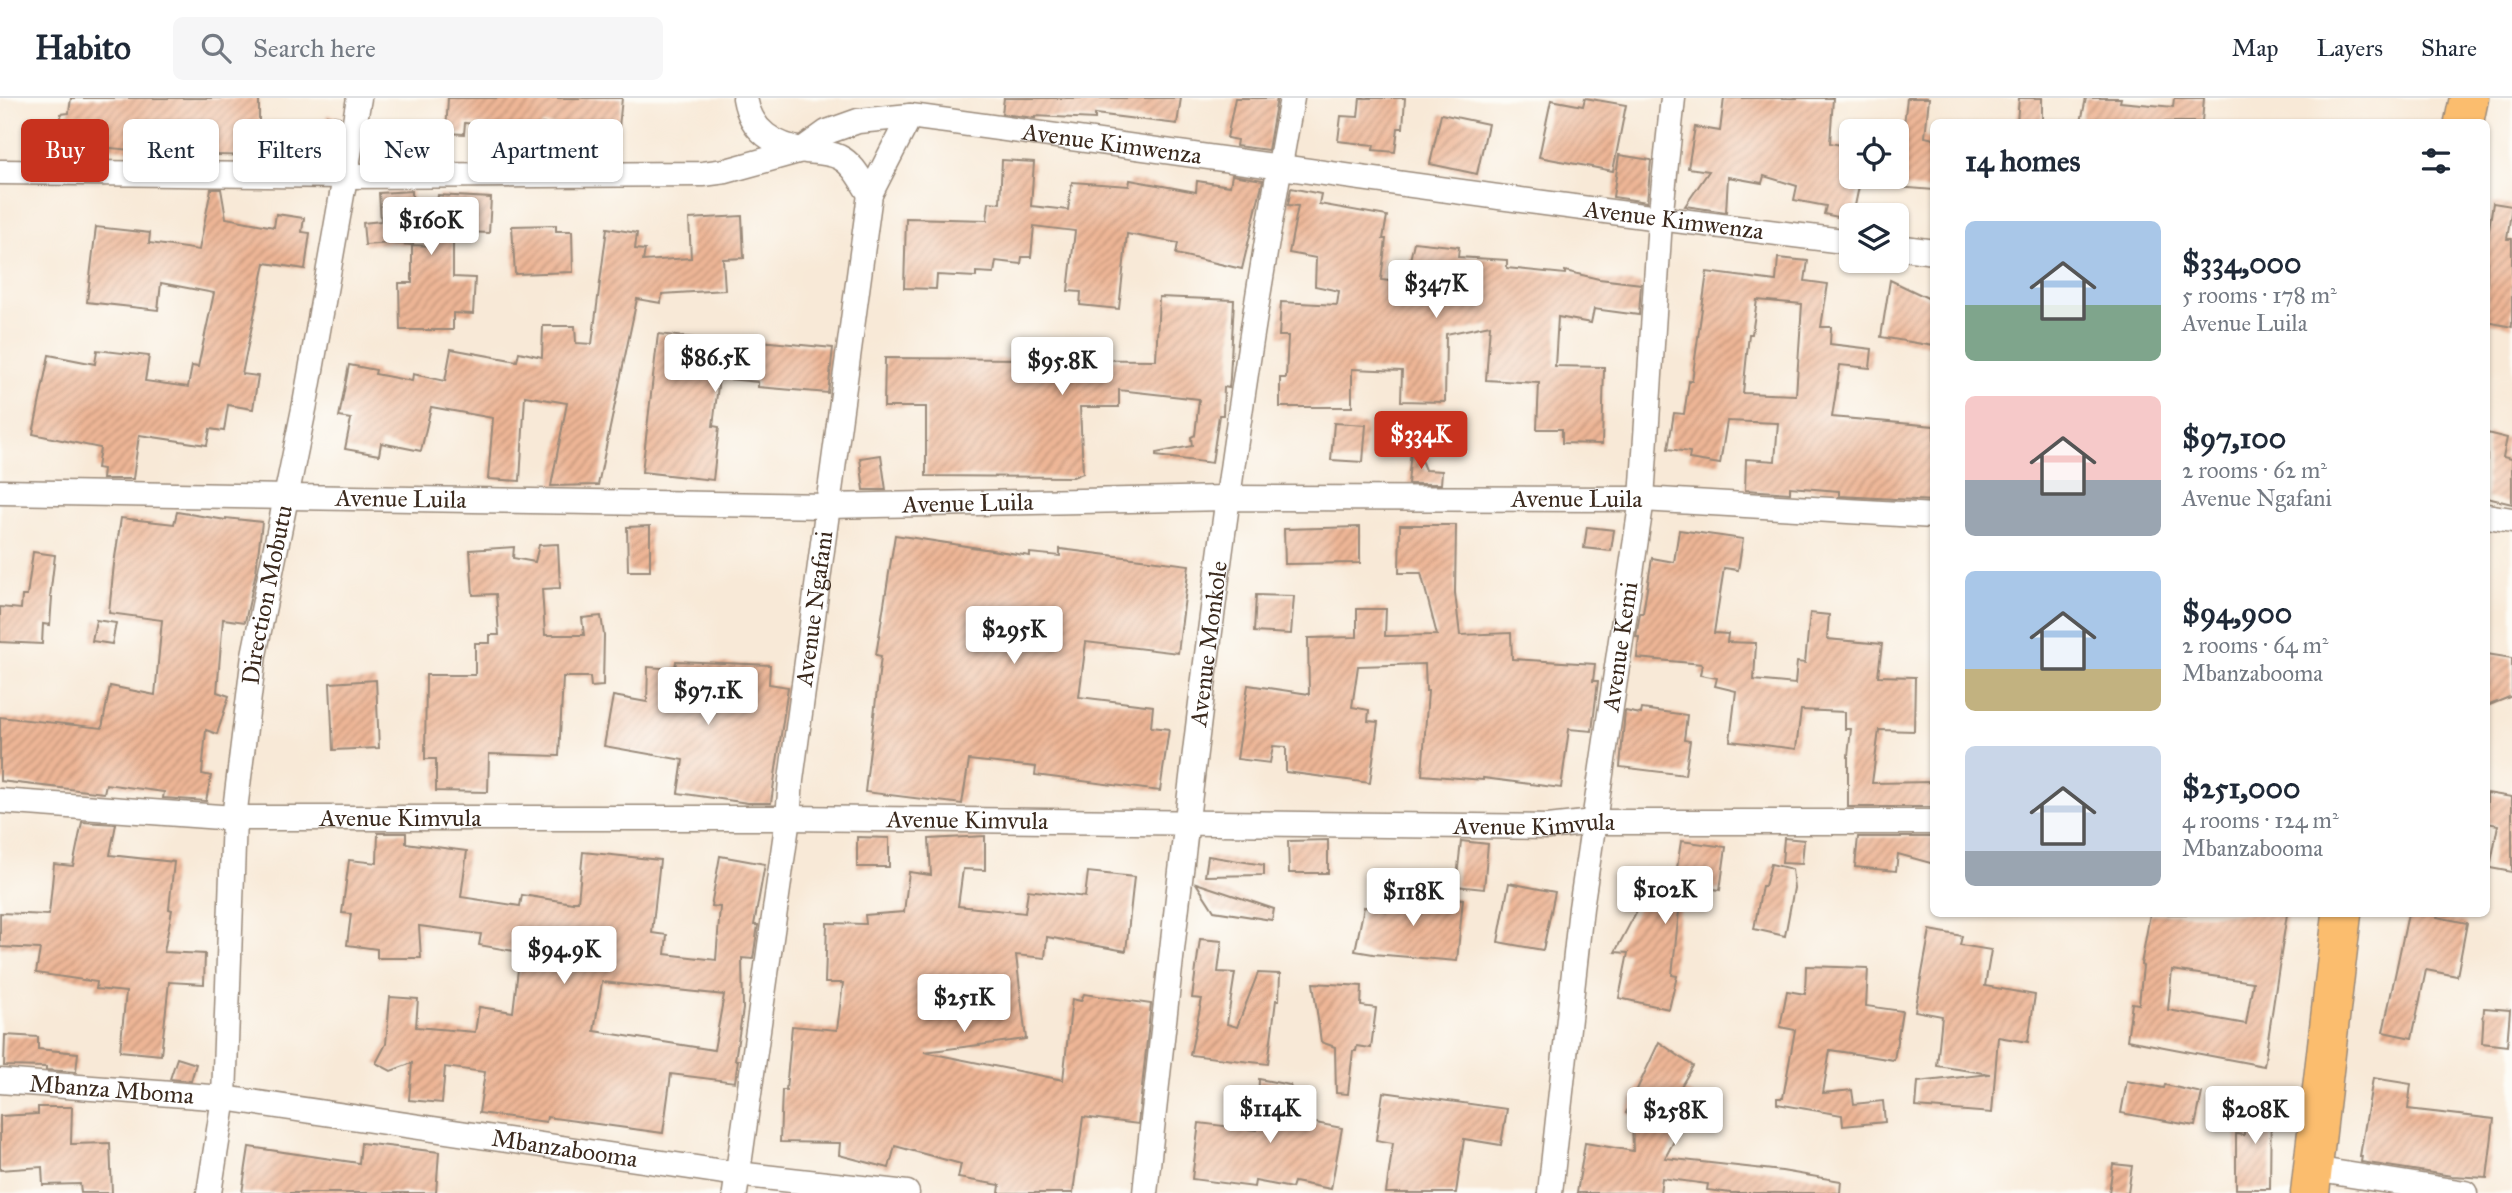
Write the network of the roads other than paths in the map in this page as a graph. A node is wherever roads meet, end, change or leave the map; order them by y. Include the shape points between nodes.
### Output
1 (359, 98) edge
2 (745, 98) edge
3 (1292, 98) edge
4 (1673, 98) edge
5 (2469, 98) edge
6 (910, 116) junction
7 (2465, 119) edge
8 (802, 150) junction
9 (1280, 165) junction
10 (346, 170) edge
11 (0, 172) edge
12 (233, 175) edge
13 (346, 176) edge
14 (344, 182) edge
15 (870, 194) junction
16 (1660, 220) junction
17 (1839, 241) edge
18 (1909, 249) edge
19 (1930, 251) edge
20 (0, 492) edge
21 (285, 496) junction
22 (1227, 498) junction
23 (1642, 499) junction
24 (827, 506) junction
25 (1930, 516) edge
26 (2490, 516) edge
27 (2512, 520) edge
28 (0, 801) edge
29 (234, 818) junction
30 (788, 818) junction
31 (1930, 821) edge
32 (1185, 822) junction
33 (1593, 822) junction
34 (2342, 917) edge
35 (0, 1081) edge
36 (223, 1098) junction
37 (2312, 1181) edge
38 (736, 1183) edge
39 (209, 1193) edge
40 (907, 1193) edge
41 (1145, 1193) edge
42 (1550, 1193) edge
43 (2465, 1193) edge

1 - 10 street, Direction Mobutu
2 - 8 street via 750,117 764,136
3 - 9 street, Avenue Monkole
4 - 16 street, Avenue Kemi
5 - 7 highway
6 - 8 street, Avenue Kimwenza via 858,121 827,132
6 - 9 street, Avenue Kimwenza
6 - 15 street, Avenue Ngafani
8 - 13 street, Avenue Kimwenza via 704,174
8 - 15 street via 829,154 850,164
9 - 16 street, Avenue Kimwenza
9 - 22 street, Avenue Monkole
11 - 12 street, Avenue Kimwenza
14 - 21 street, Direction Mobutu
15 - 24 street, Avenue Ngafani
16 - 17 street, Avenue Kimwenza
16 - 23 street, Avenue Kemi
18 - 19 street
20 - 21 street, Avenue Luila
21 - 24 street, Avenue Luila
21 - 29 street, Direction Mobutu via 254,655
22 - 23 street, Avenue Luila
22 - 24 street, Avenue Luila
22 - 32 street, Avenue Monkole
23 - 25 street, Avenue Luila
23 - 33 street, Avenue Kemi
24 - 30 street, Avenue Ngafani
26 - 27 street
28 - 29 street, Avenue Kimvula
29 - 30 street, Avenue Kimvula
29 - 36 street, Direction Mobutu
30 - 32 street, Avenue Kimvula
30 - 38 street, Avenue Ngafani
31 - 33 street, Avenue Kimvula
32 - 33 street, Avenue Kimvula via 1548,827
32 - 41 street, Avenue Monkole
33 - 42 street, Avenue Kemi
34 - 37 highway
35 - 36 street, Mbanza Mboma
36 - 38 street, Mbanzabooma
36 - 39 street, Direction Mobutu
37 - 43 street
38 - 40 street, Mbanzabooma

